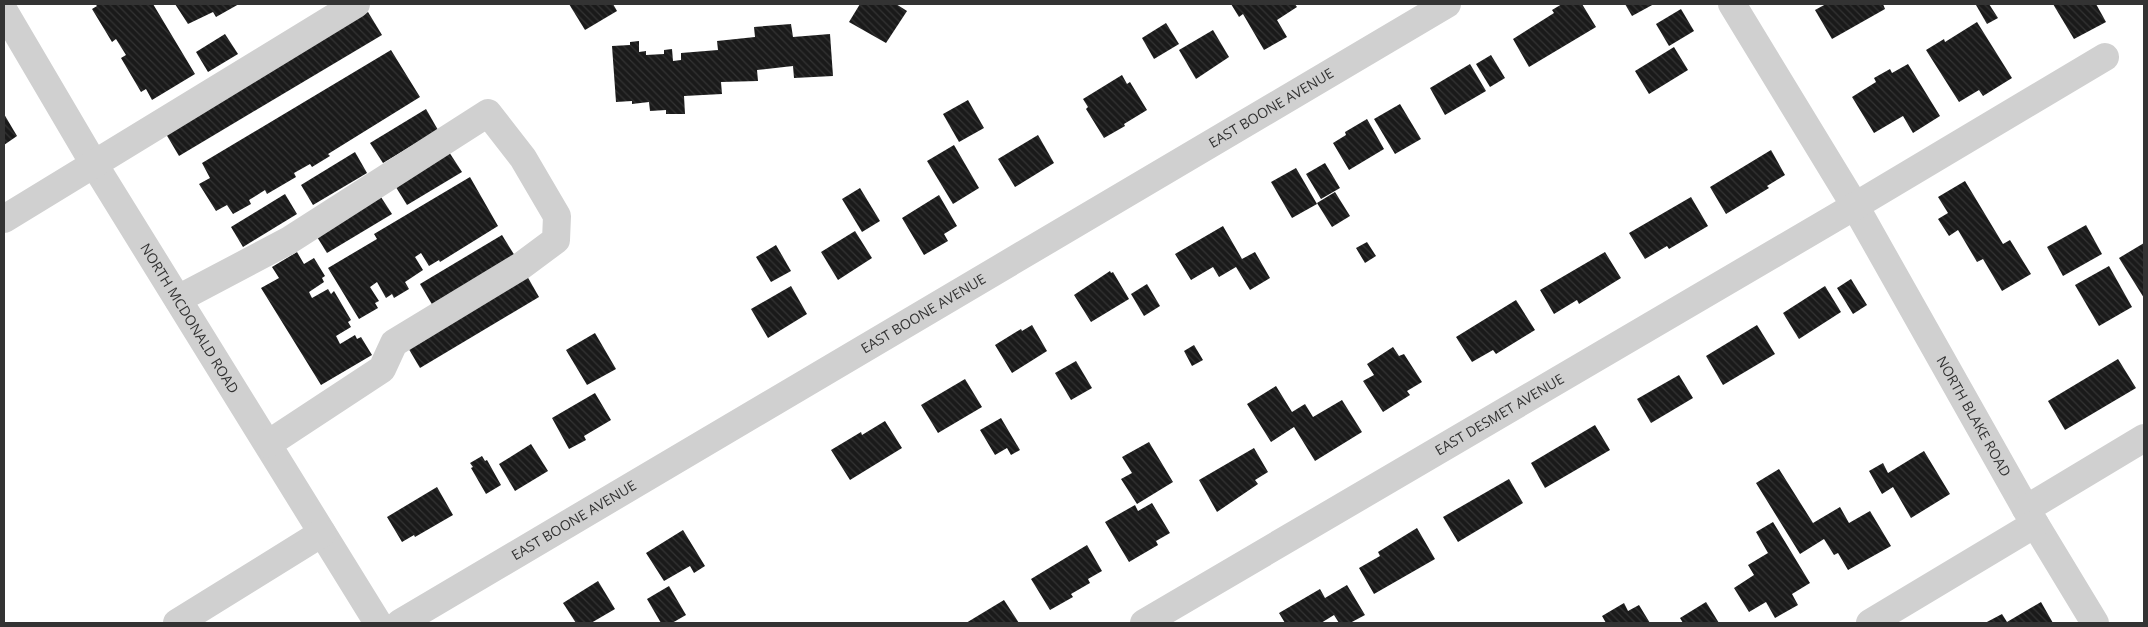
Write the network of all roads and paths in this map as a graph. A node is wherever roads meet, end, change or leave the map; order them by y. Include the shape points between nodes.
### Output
1 (356, 4) edge
2 (1447, 4) edge
3 (1732, 4) edge
4 (4, 11) edge
5 (2105, 57) dead end
6 (94, 164) junction
7 (1855, 206) junction
8 (4, 219) edge
9 (178, 300) junction
10 (2144, 438) edge
11 (268, 444) junction
12 (2031, 517) junction
13 (322, 534) junction
14 (177, 623) edge
15 (378, 623) edge
16 (400, 623) edge
17 (1144, 623) edge
18 (1870, 623) edge
19 (2094, 623) edge

1 - 6 street
2 - 16 street, EAST BOONE AVENUE
3 - 7 street, NORTH BLAKE ROAD
4 - 6 street, NORTH MCDONALD ROAD
5 - 7 street
6 - 8 street
6 - 9 street, NORTH MCDONALD ROAD
7 - 12 street, NORTH BLAKE ROAD
7 - 17 street, EAST DESMET AVENUE
9 - 11 street, NORTH MCDONALD ROAD
9 - 11 street via 288,240 488,113 523,158 557,216 556,240 521,266 394,343 382,369
10 - 12 street
11 - 13 street, NORTH MCDONALD ROAD
12 - 18 street
12 - 19 street, NORTH BLAKE ROAD
13 - 14 street
13 - 15 street, NORTH MCDONALD ROAD

